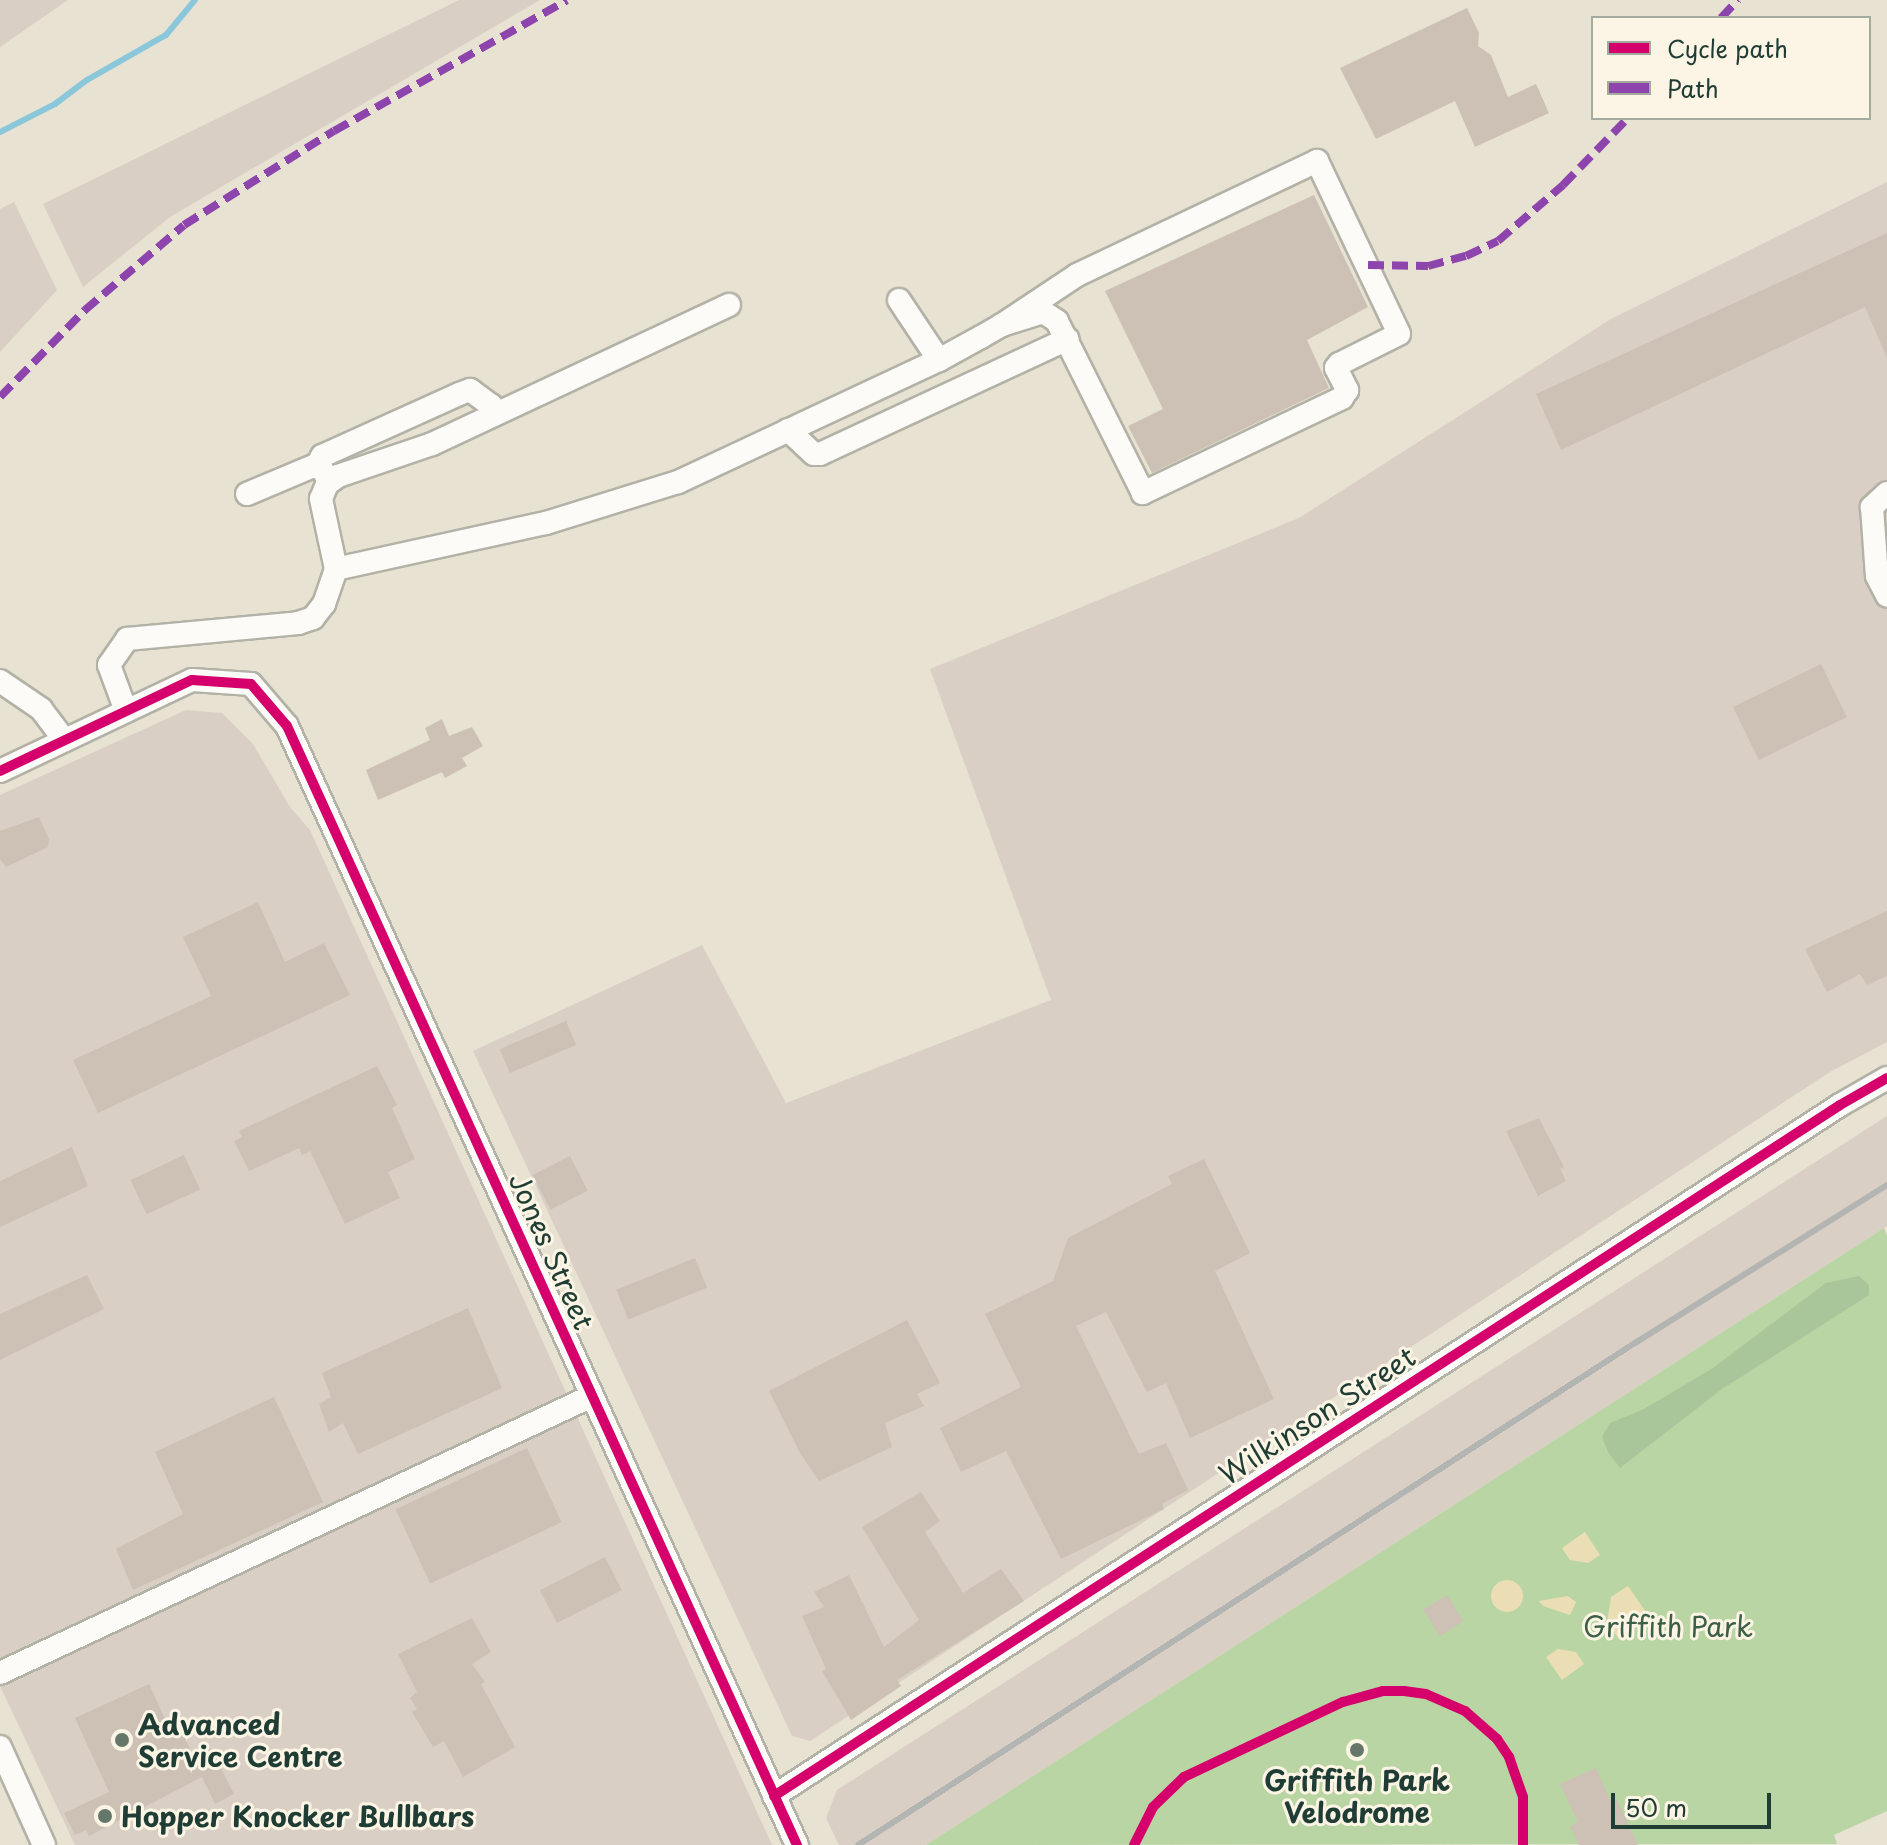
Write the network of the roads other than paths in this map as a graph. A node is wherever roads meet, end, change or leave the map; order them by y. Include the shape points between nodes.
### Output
1 (899, 300) dead end
2 (729, 305) dead end
3 (1002, 325) junction
4 (1068, 339) junction
5 (939, 360) junction
6 (496, 414) junction
7 (788, 430) junction
8 (324, 472) junction
9 (1887, 493) edge
10 (247, 494) dead end
11 (336, 569) junction
12 (1887, 596) edge
13 (0, 681) edge
14 (126, 711) junction
15 (64, 740) junction
16 (0, 771) edge
17 (1887, 1078) edge
18 (592, 1396) junction
19 (0, 1673) edge
20 (0, 1747) edge
21 (774, 1796) junction
22 (44, 1845) edge
23 (797, 1845) edge

1 - 5 street
2 - 6 street
3 - 4 street via 1043,312 1057,321
3 - 4 street via 1112,256 1317,161 1399,334 1339,364 1336,368 1347,390 1342,398 1143,493
3 - 5 street
4 - 7 street via 820,454
5 - 7 street
6 - 8 street via 432,444
6 - 8 street via 470,390 322,456
7 - 11 street via 678,482 590,511
8 - 10 street
8 - 11 street via 321,499
9 - 12 street via 1872,507 1877,576
11 - 14 street via 324,604 313,618 127,639 109,665
13 - 15 street via 41,709
14 - 15 street
14 - 18 street, Jones Street via 192,680 251,684 287,726
15 - 16 street
17 - 21 street, Wilkinson Street
18 - 19 street
18 - 21 street, Jones Street
20 - 22 street
21 - 23 street, Jones Street

